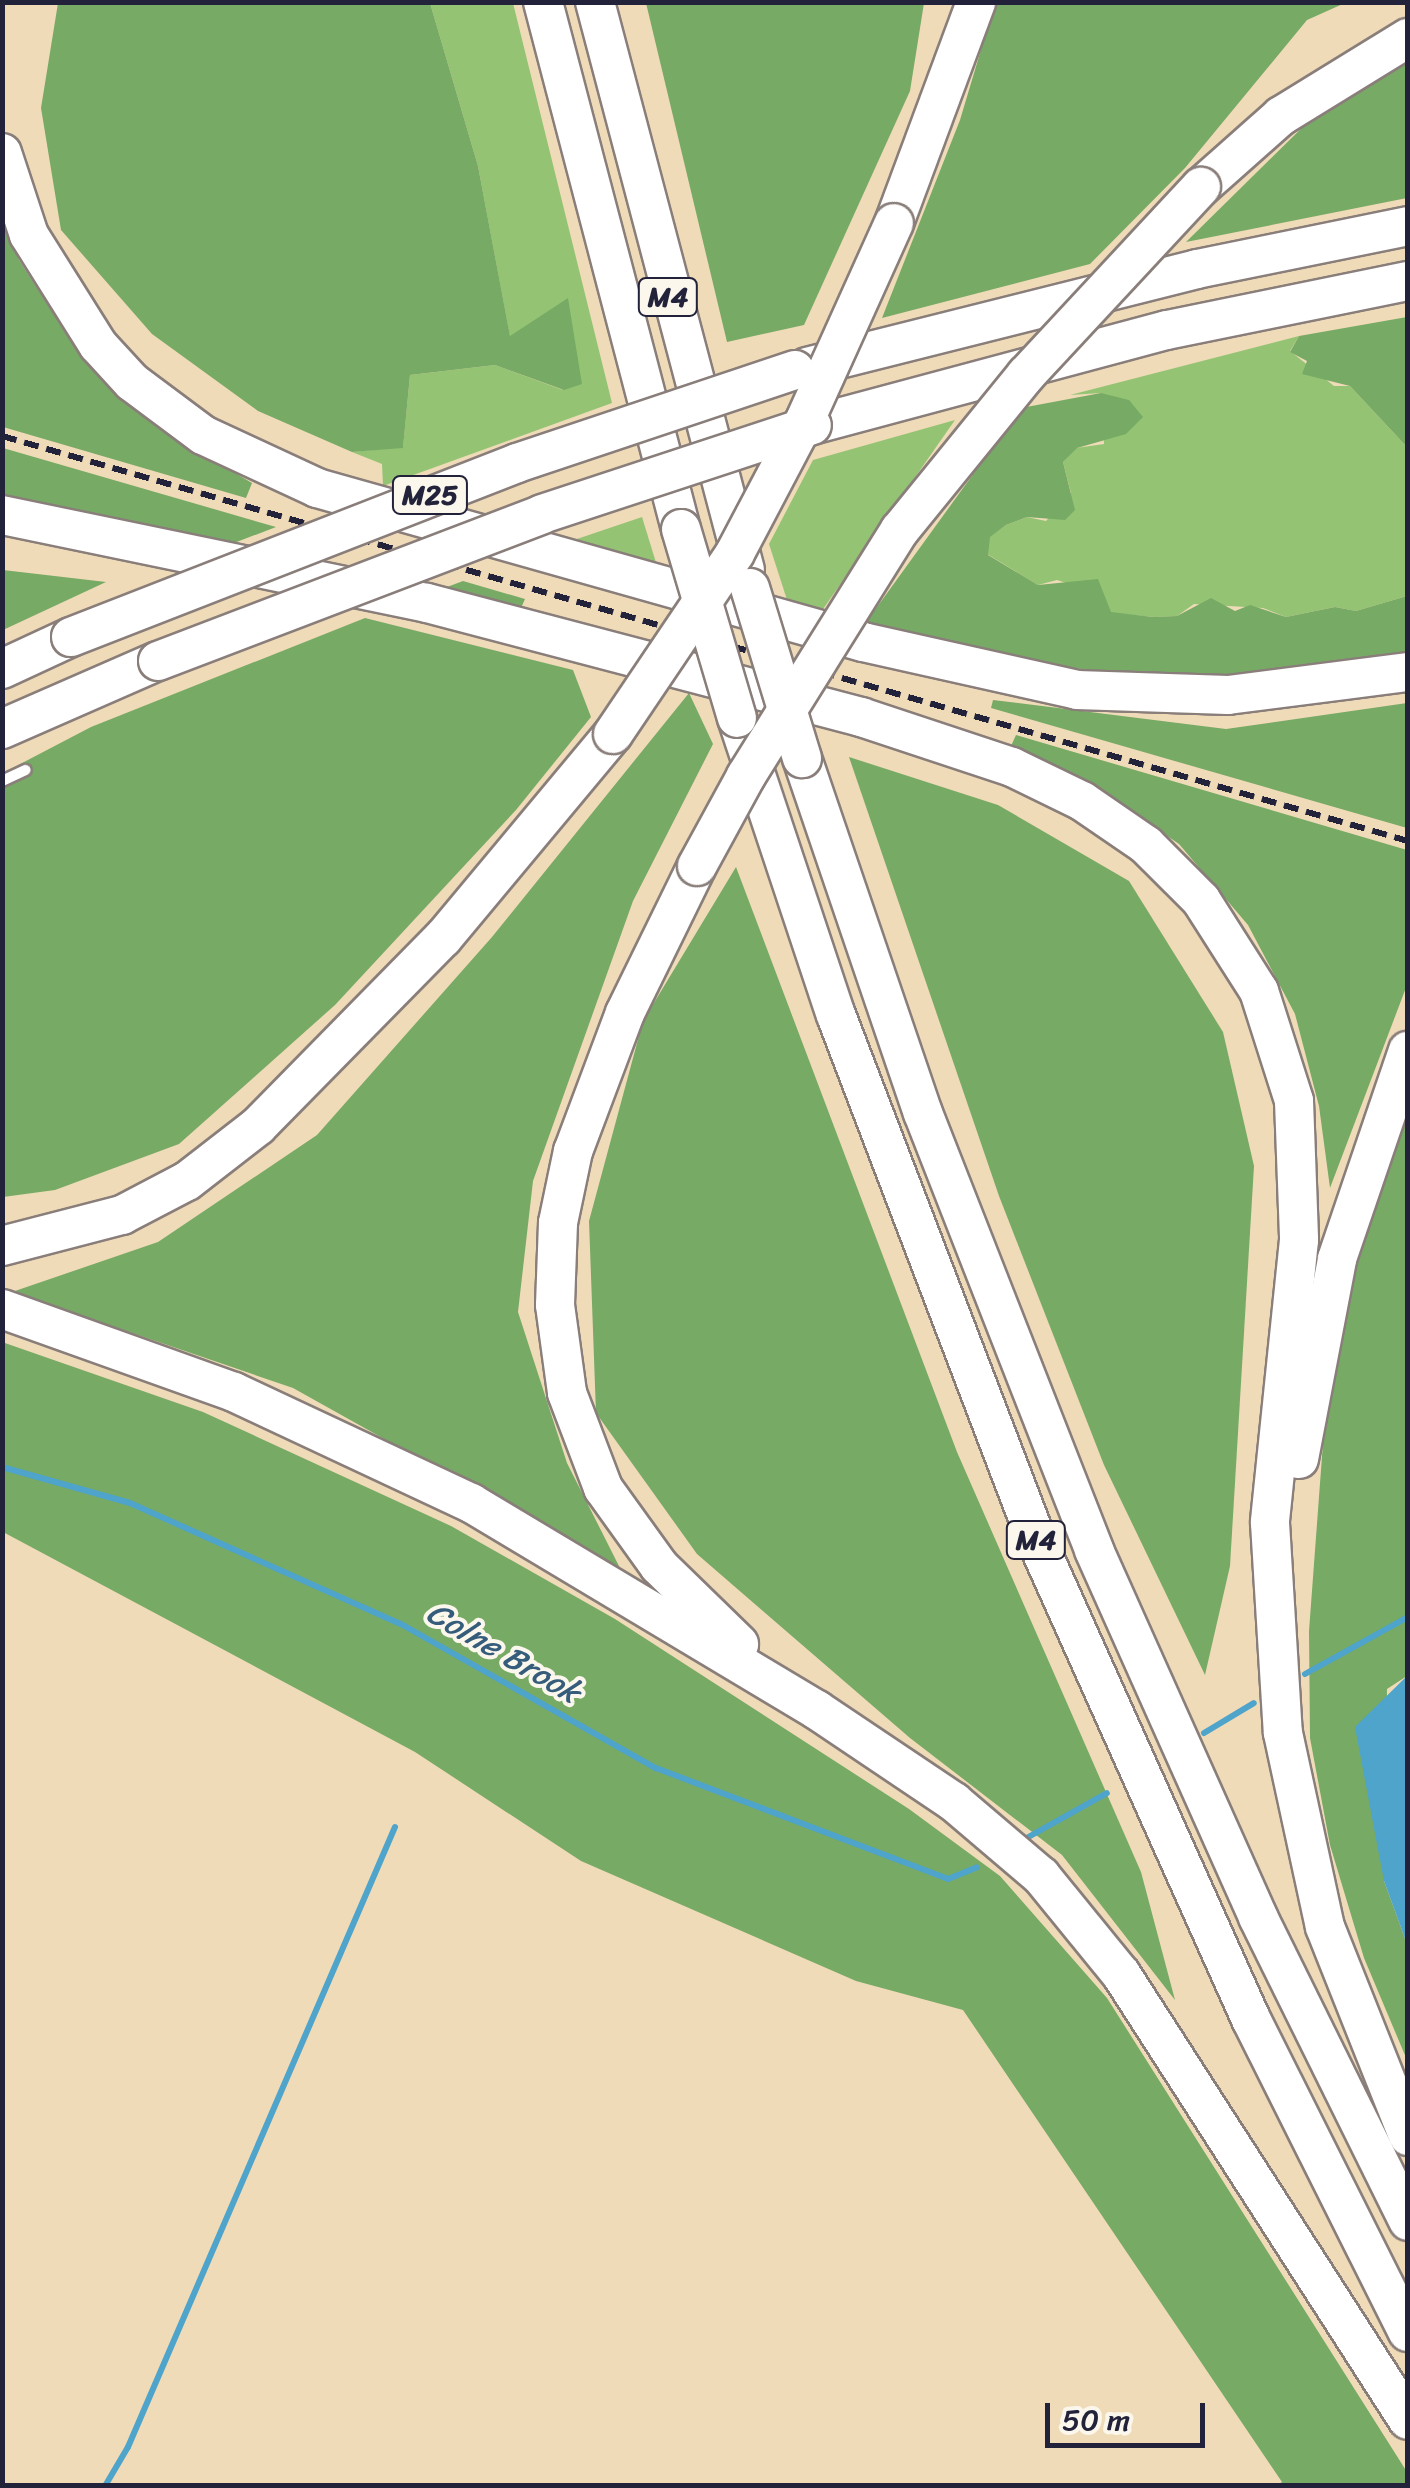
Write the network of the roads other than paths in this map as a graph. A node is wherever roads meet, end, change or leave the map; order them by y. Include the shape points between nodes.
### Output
1 (543, 2) edge
2 (595, 2) edge
3 (976, 2) edge
4 (1408, 38) edge
5 (2, 153) edge
6 (1408, 226) edge
7 (1408, 281) edge
8 (2, 515) edge
9 (2, 669) edge
10 (1408, 672) edge
11 (2, 728) edge
12 (26, 770) dead end
13 (2, 780) edge
14 (1408, 1051) edge
15 (2, 1246) edge
16 (2, 1309) edge
17 (1274, 1590) junction
18 (817, 1710) junction
19 (1408, 2136) edge
20 (1408, 2221) edge
21 (1408, 2332) edge
22 (1408, 2420) edge

1 - 21 highway, M4, bridge via 680,529 843,1034 1038,1544 1244,2002
2 - 20 highway, M4, bridge via 750,588 923,1113 1079,1513 1243,1886
3 - 15 highway, bridge via 894,222 805,420 735,553 614,734 443,938 258,1126 187,1181 122,1215
4 - 18 highway, bridge via 1280,116 1201,187 1026,375 900,530 697,866 625,1012 567,1174 555,1258 560,1354 587,1452 634,1536 708,1618
5 - 10 highway via 29,234 98,345 143,391 203,434 317,488 863,642 1077,690 1228,695
6 - 9 highway, M25, bridge via 987,318 795,370 517,463
7 - 11 highway, M25, bridge via 1168,330 812,425 506,527 158,660
8 - 17 highway via 427,604 861,717 1058,788 1156,854 1201,900 1247,968 1279,1039 1294,1101 1299,1240 1272,1486
12 - 13 lane
14 - 17 highway via 1337,1259 1310,1385 1287,1578
16 - 18 highway via 171,1368 346,1442 536,1538
17 - 19 highway via 1283,1733 1311,1878 1348,1994
18 - 22 highway via 967,1812 1042,1876 1083,1924

